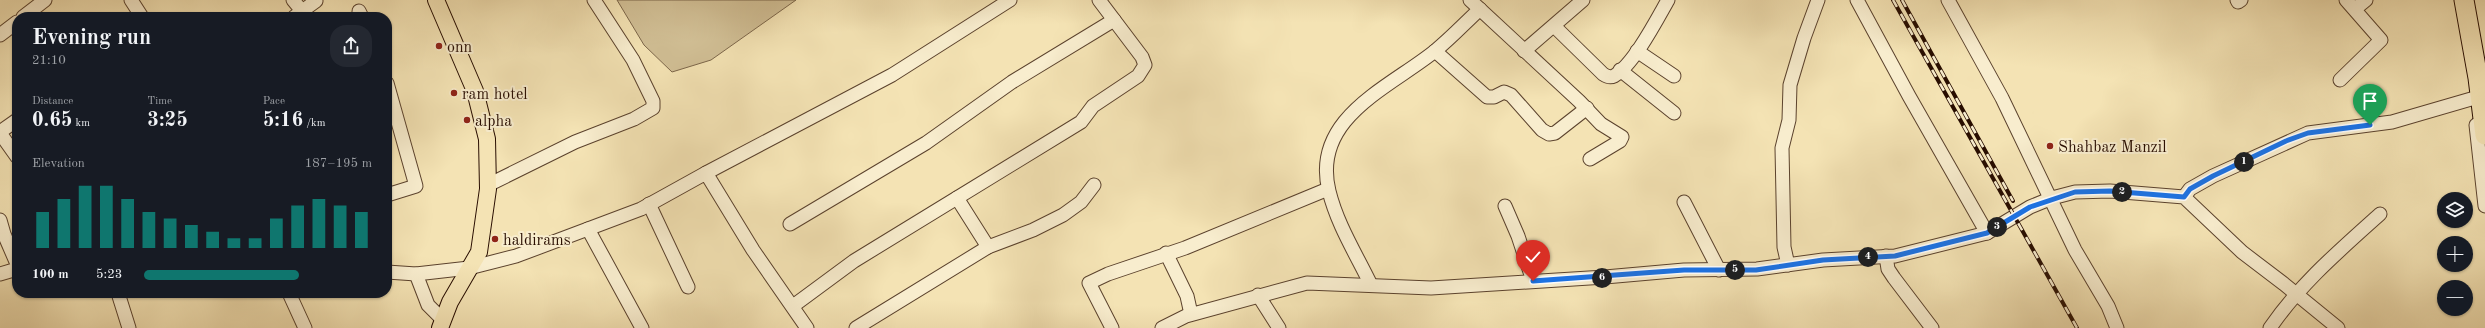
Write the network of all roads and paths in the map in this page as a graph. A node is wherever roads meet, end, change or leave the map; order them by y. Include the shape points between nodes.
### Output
1 (45, 0) edge
2 (131, 0) edge
3 (293, 0) edge
4 (436, 0) edge
5 (594, 0) edge
6 (1010, 0) edge
7 (1099, 0) edge
8 (1470, 0) edge
9 (1668, 0) edge
10 (1818, 0) edge
11 (1858, 0) edge
12 (1948, 0) edge
13 (2236, 0) edge
14 (2241, 0) edge
15 (2366, 0) edge
16 (2457, 0) edge
17 (2464, 0) edge
18 (2476, 0) edge
19 (316, 1) dead end
20 (1576, 2) edge
21 (2350, 5) edge
22 (1480, 10) junction
23 (29, 12) edge
24 (139, 12) edge
25 (297, 12) edge
26 (301, 12) edge
27 (1114, 20) junction
28 (12, 26) edge
29 (1554, 26) junction
30 (0, 35) edge
31 (1435, 51) junction
32 (1524, 51) junction
33 (1637, 51) junction
34 (2485, 53) edge
35 (1620, 70) junction
36 (1674, 76) dead end
37 (2340, 80) dead end
38 (2480, 97) edge
39 (392, 101) edge
40 (1587, 108) junction
41 (1674, 113) dead end
42 (12, 124) edge
43 (0, 132) edge
44 (2485, 135) edge
45 (12, 150) edge
46 (1590, 159) dead end
47 (706, 173) junction
48 (488, 184) junction
49 (1094, 186) dead end
50 (1328, 189) junction
51 (392, 193) edge
52 (2184, 197) junction
53 (957, 198) junction
54 (2052, 198) junction
55 (1684, 202) dead end
56 (649, 204) junction
57 (1505, 206) dead end
58 (2485, 206) edge
59 (2380, 214) dead end
60 (0, 220) edge
61 (790, 224) dead end
62 (588, 229) junction
63 (1987, 233) junction
64 (988, 248) junction
65 (12, 252) edge
66 (1166, 252) junction
67 (1886, 256) junction
68 (1788, 265) junction
69 (469, 268) junction
70 (1719, 270) junction
71 (12, 271) edge
72 (392, 272) edge
73 (0, 274) edge
74 (416, 274) junction
75 (1533, 281) junction
76 (1371, 285) junction
77 (688, 287) dead end
78 (2296, 293) junction
79 (1258, 295) junction
80 (120, 298) edge
81 (291, 298) edge
82 (793, 306) junction
83 (1191, 314) junction
84 (442, 324) edge
85 (304, 327) edge
86 (129, 328) edge
87 (642, 328) edge
88 (807, 328) edge
89 (856, 328) edge
90 (1112, 328) edge
91 (1162, 328) edge
92 (1279, 328) edge
93 (1932, 328) edge
94 (2117, 328) edge
95 (2270, 328) edge
96 (2338, 328) edge

1 - 23 street
2 - 24 street
3 - 25 street
4 - 48 main road via 474,91 487,139
5 - 48 street via 633,60 653,101 653,108 634,119 575,142
6 - 47 street via 892,75
7 - 27 street
8 - 22 street
9 - 33 street
10 - 68 street via 1790,85 1789,120 1782,148 1784,247
11 - 63 street
12 - 54 street via 2002,98
13 - 14 street
15 - 21 street
16 - 38 street via 2458,20
17 - 38 highway
18 - 34 highway
19 - 26 street
20 - 29 street
21 - 37 street via 2381,40
22 - 31 street
22 - 32 street
27 - 53 street via 1142,57 1145,65 1138,76 1093,106 1081,122
27 - 61 street via 1012,82 926,143
28 - 30 street
29 - 32 street
29 - 35 street via 1603,74 1613,76
31 - 40 street via 1487,97 1504,92 1511,95 1542,130 1549,134 1555,133
31 - 50 street via 1369,98 1338,129 1328,150
32 - 40 street
33 - 35 street
33 - 36 street
35 - 41 street
38 - 44 highway
38 - 52 street via 2392,122 2308,133 2213,176 2190,189
38 - 58 street
39 - 51 street via 416,186
40 - 46 street via 1601,124 1622,137 1620,141
42 - 43 street
43 - 45 street
47 - 56 street
47 - 82 street via 753,250
48 - 69 main road via 479,252
49 - 64 street via 1081,202 1063,215
50 - 66 street via 1234,229 1185,248
50 - 76 street via 1338,219
52 - 54 street via 2110,191 2075,192
52 - 78 street via 2242,252
53 - 64 street
53 - 82 street via 854,261
54 - 63 street via 2030,207
54 - 94 street via 2075,250 2108,306
55 - 70 street
56 - 62 street
56 - 77 street
57 - 75 street
59 - 78 street
60 - 65 street
62 - 69 street via 522,254
62 - 87 street
63 - 67 street
64 - 89 street
66 - 83 street via 1187,296
66 - 90 street via 1089,283
67 - 68 street
67 - 93 street via 1888,269
68 - 70 street via 1756,270
69 - 74 street
69 - 84 main road via 450,302
70 - 75 street via 1684,270
71 - 73 street
72 - 74 street
74 - 84 street via 428,305
75 - 76 street via 1431,288
76 - 79 street via 1308,283
78 - 95 street
78 - 96 street
79 - 83 street
79 - 92 street
80 - 86 street
81 - 85 street
82 - 88 street
83 - 91 street

